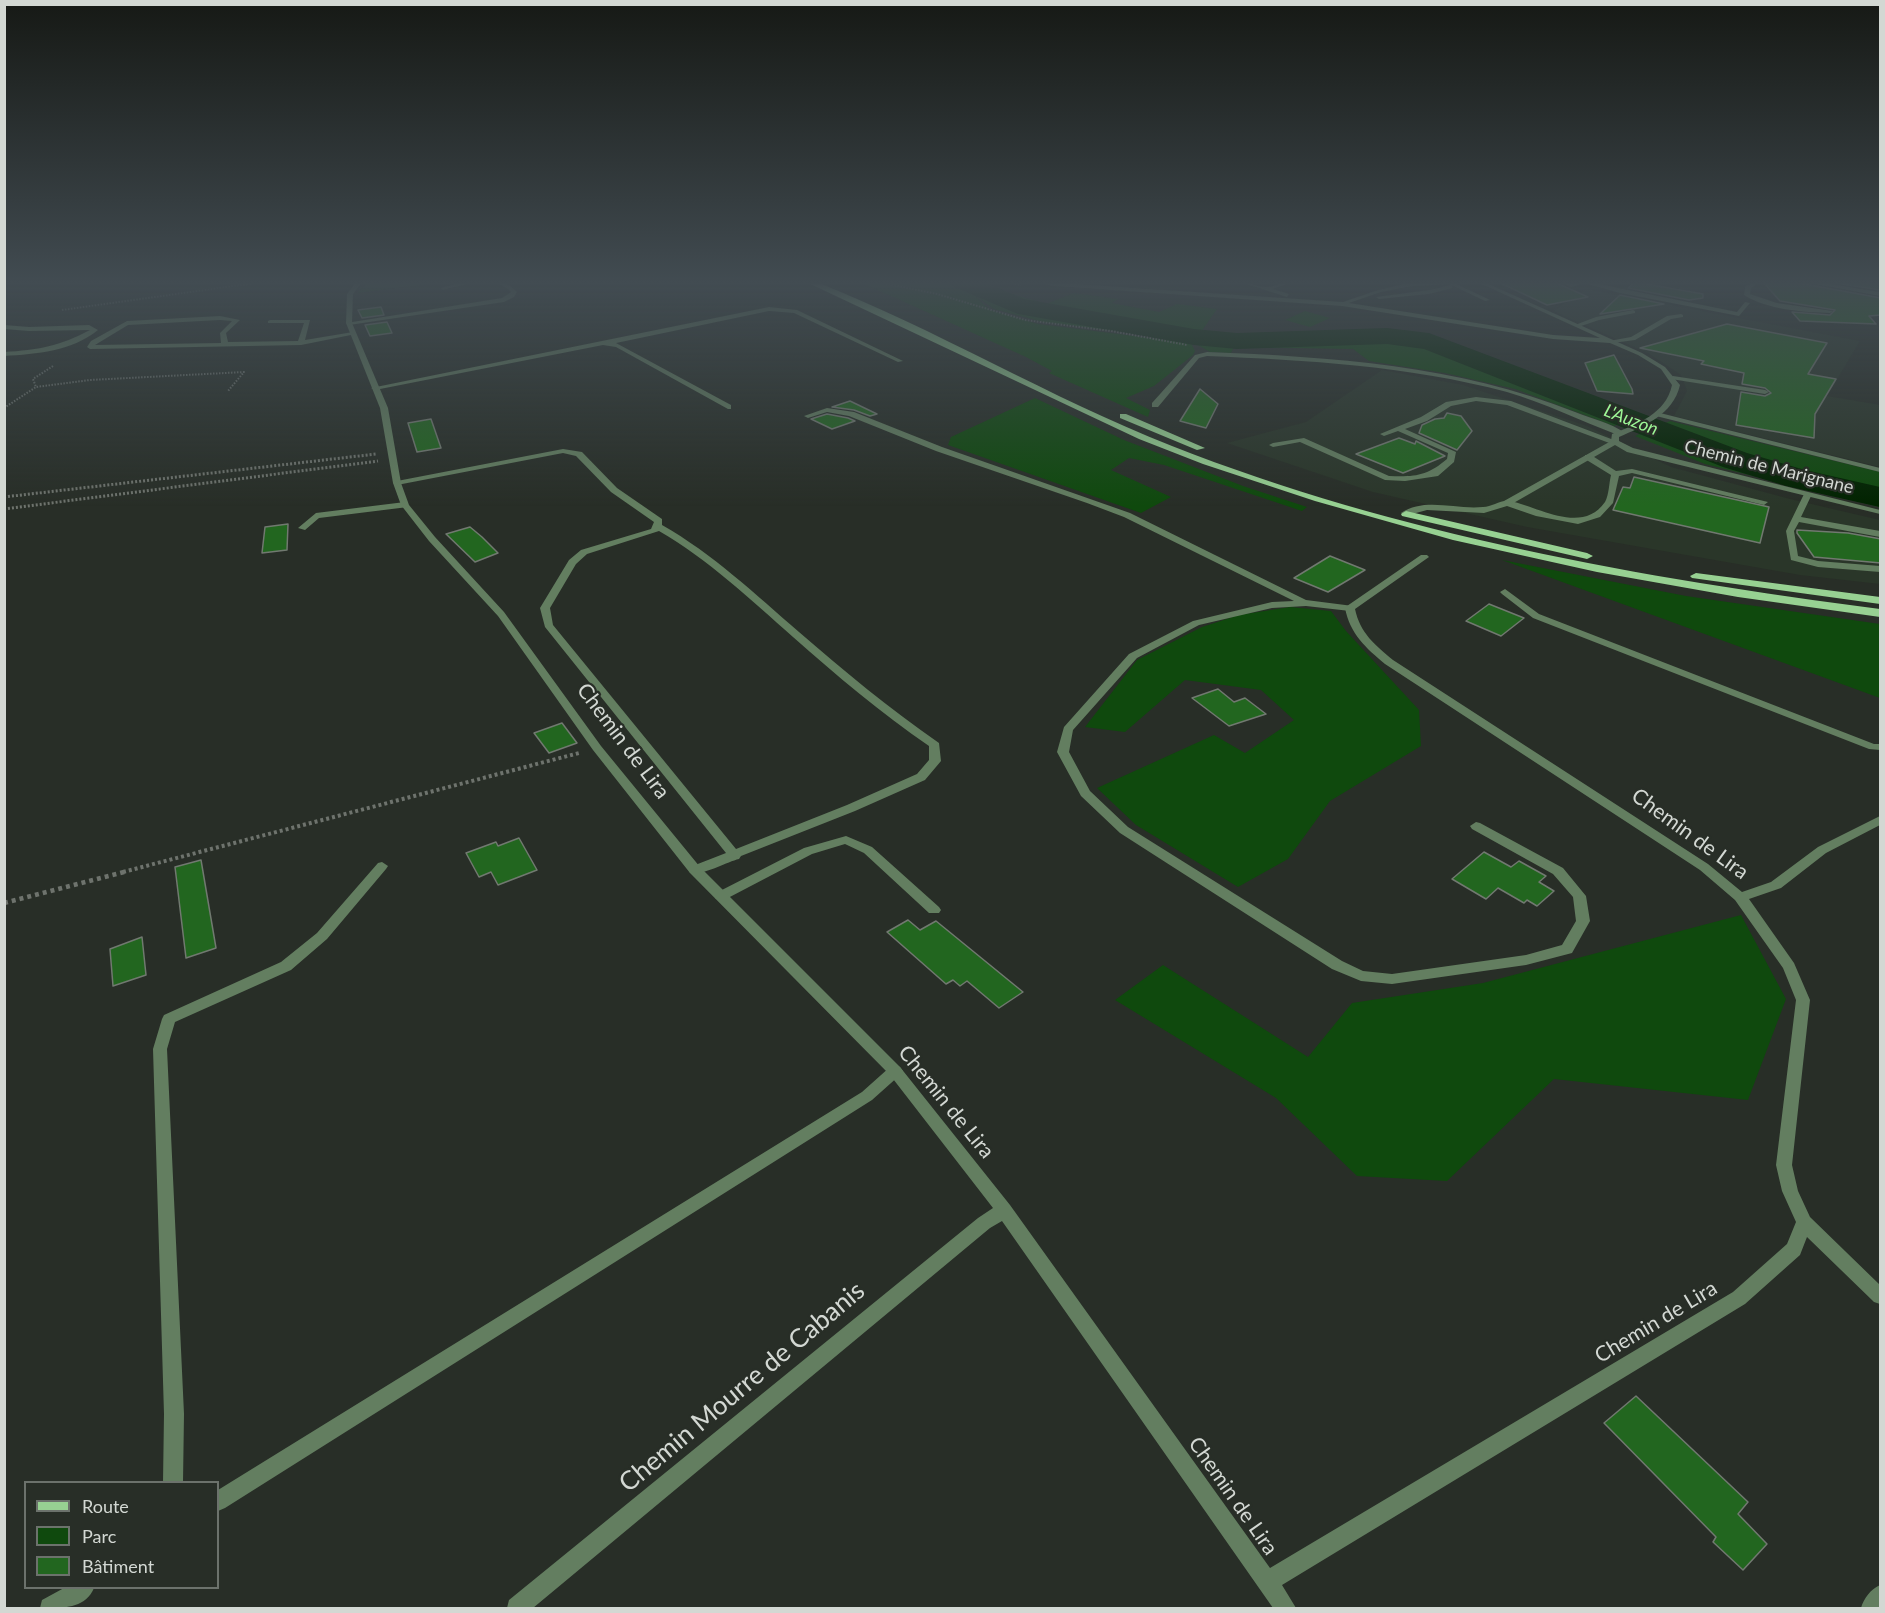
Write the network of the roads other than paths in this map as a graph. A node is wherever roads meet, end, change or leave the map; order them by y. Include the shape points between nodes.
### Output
1 (362, 356) edge
2 (536, 356) edge
3 (638, 356) edge
4 (890, 356) edge
5 (970, 356) edge
6 (993, 356) edge
7 (1197, 356) edge
8 (1247, 356) edge
9 (1643, 356) edge
10 (900, 361) dead end
11 (1673, 378) junction
12 (375, 388) junction
13 (1062, 388) dead end
14 (1765, 392) dead end
15 (1155, 405) dead end
16 (728, 407) dead end
17 (1117, 413) dead end
18 (808, 416) dead end
19 (1656, 416) junction
20 (1399, 429) junction
21 (1621, 433) junction
22 (1384, 434) dead end
23 (1615, 442) junction
24 (1273, 446) dead end
25 (1588, 457) junction
26 (1881, 470) edge
27 (1615, 474) junction
28 (397, 483) junction
29 (1808, 494) junction
30 (1764, 502) dead end
31 (1507, 503) junction
32 (405, 505) junction
33 (1881, 512) edge
34 (1405, 513) junction
35 (1796, 519) junction
36 (657, 526) junction
37 (302, 528) dead end
38 (1881, 534) edge
39 (1424, 557) dead end
40 (1881, 569) edge
41 (1505, 592) dead end
42 (1881, 601) edge
43 (1306, 603) junction
44 (1350, 608) junction
45 (1881, 613) edge
46 (1881, 747) edge
47 (1881, 820) edge
48 (1476, 826) dead end
49 (735, 856) junction
50 (382, 866) dead end
51 (695, 870) junction
52 (721, 896) junction
53 (1740, 897) junction
54 (934, 910) dead end
55 (895, 1071) junction
56 (1004, 1210) junction
57 (1804, 1222) junction
58 (1881, 1296) edge
59 (173, 1481) edge
60 (219, 1500) edge
61 (1267, 1582) junction
62 (80, 1589) edge
63 (1881, 1596) edge
64 (50, 1608) edge
65 (517, 1608) edge
66 (1285, 1608) edge
67 (1871, 1608) edge

1 - 12 street, Chemin de Lira
2 - 12 street
3 - 16 street
4 - 10 street
5 - 45 main road via 1169,448 1276,485 1462,539 1565,562 1798,603
6 - 13 main road
7 - 15 street
8 - 21 street via 1365,363 1441,376 1512,392
9 - 11 street
11 - 14 street
11 - 19 street via 1676,393
12 - 28 street, Chemin de Lira via 384,408
17 - 34 main road via 1217,455
18 - 43 street via 827,410 851,414 1090,501
19 - 21 street
19 - 26 street
20 - 22 street, Chemin de Marignane
20 - 23 street, Chemin de Marignane via 1449,404 1476,399 1508,403
20 - 24 street via 1452,452 1450,460 1435,474 1405,480 1388,478 1301,440
21 - 23 street via 1615,436
23 - 25 street
23 - 29 street, Chemin de Marignane via 1630,450
25 - 27 street
25 - 31 street
27 - 30 street via 1632,471
27 - 31 street via 1610,501 1597,515 1578,521
28 - 32 street, Chemin de Lira
28 - 36 street via 563,451 579,454 614,490 659,522
29 - 33 street, Chemin de Marignane
29 - 35 street
31 - 34 street via 1484,510 1427,507
32 - 37 street via 316,516
32 - 51 street, Chemin de Lira via 501,615 597,748
34 - 42 main road via 1671,572
35 - 38 street
35 - 40 street via 1791,531 1794,558
36 - 49 street via 656,531 585,552 572,562 545,608 548,625
36 - 49 street via 683,540 745,588 859,690 935,745 935,761 921,777
39 - 44 street
41 - 46 street via 1536,616
43 - 44 street
43 - 48 street via 1272,605 1196,623 1133,656 1068,729 1063,752 1085,793 1124,830 1337,965 1361,976 1392,979 1526,960 1567,949 1583,921 1579,896 1558,871
44 - 53 street, Chemin de Lira via 1352,623 1389,662 1678,849
47 - 53 street via 1822,850 1776,885
49 - 51 street
50 - 59 street via 322,936 286,966 169,1018 160,1049 174,1414
51 - 52 street, Chemin de Lira
52 - 54 street via 808,851 846,840 868,850
52 - 55 street, Chemin de Lira
53 - 57 street, Chemin de Lira via 1790,968 1803,1000 1784,1165
55 - 56 street, Chemin de Lira
55 - 60 street via 867,1096
56 - 61 street, Chemin de Lira
56 - 65 street, Chemin Mourre de Cabanis via 984,1222
57 - 58 street
57 - 61 street, Chemin de Lira via 1794,1248 1739,1298
61 - 66 street
62 - 64 street
63 - 67 street

